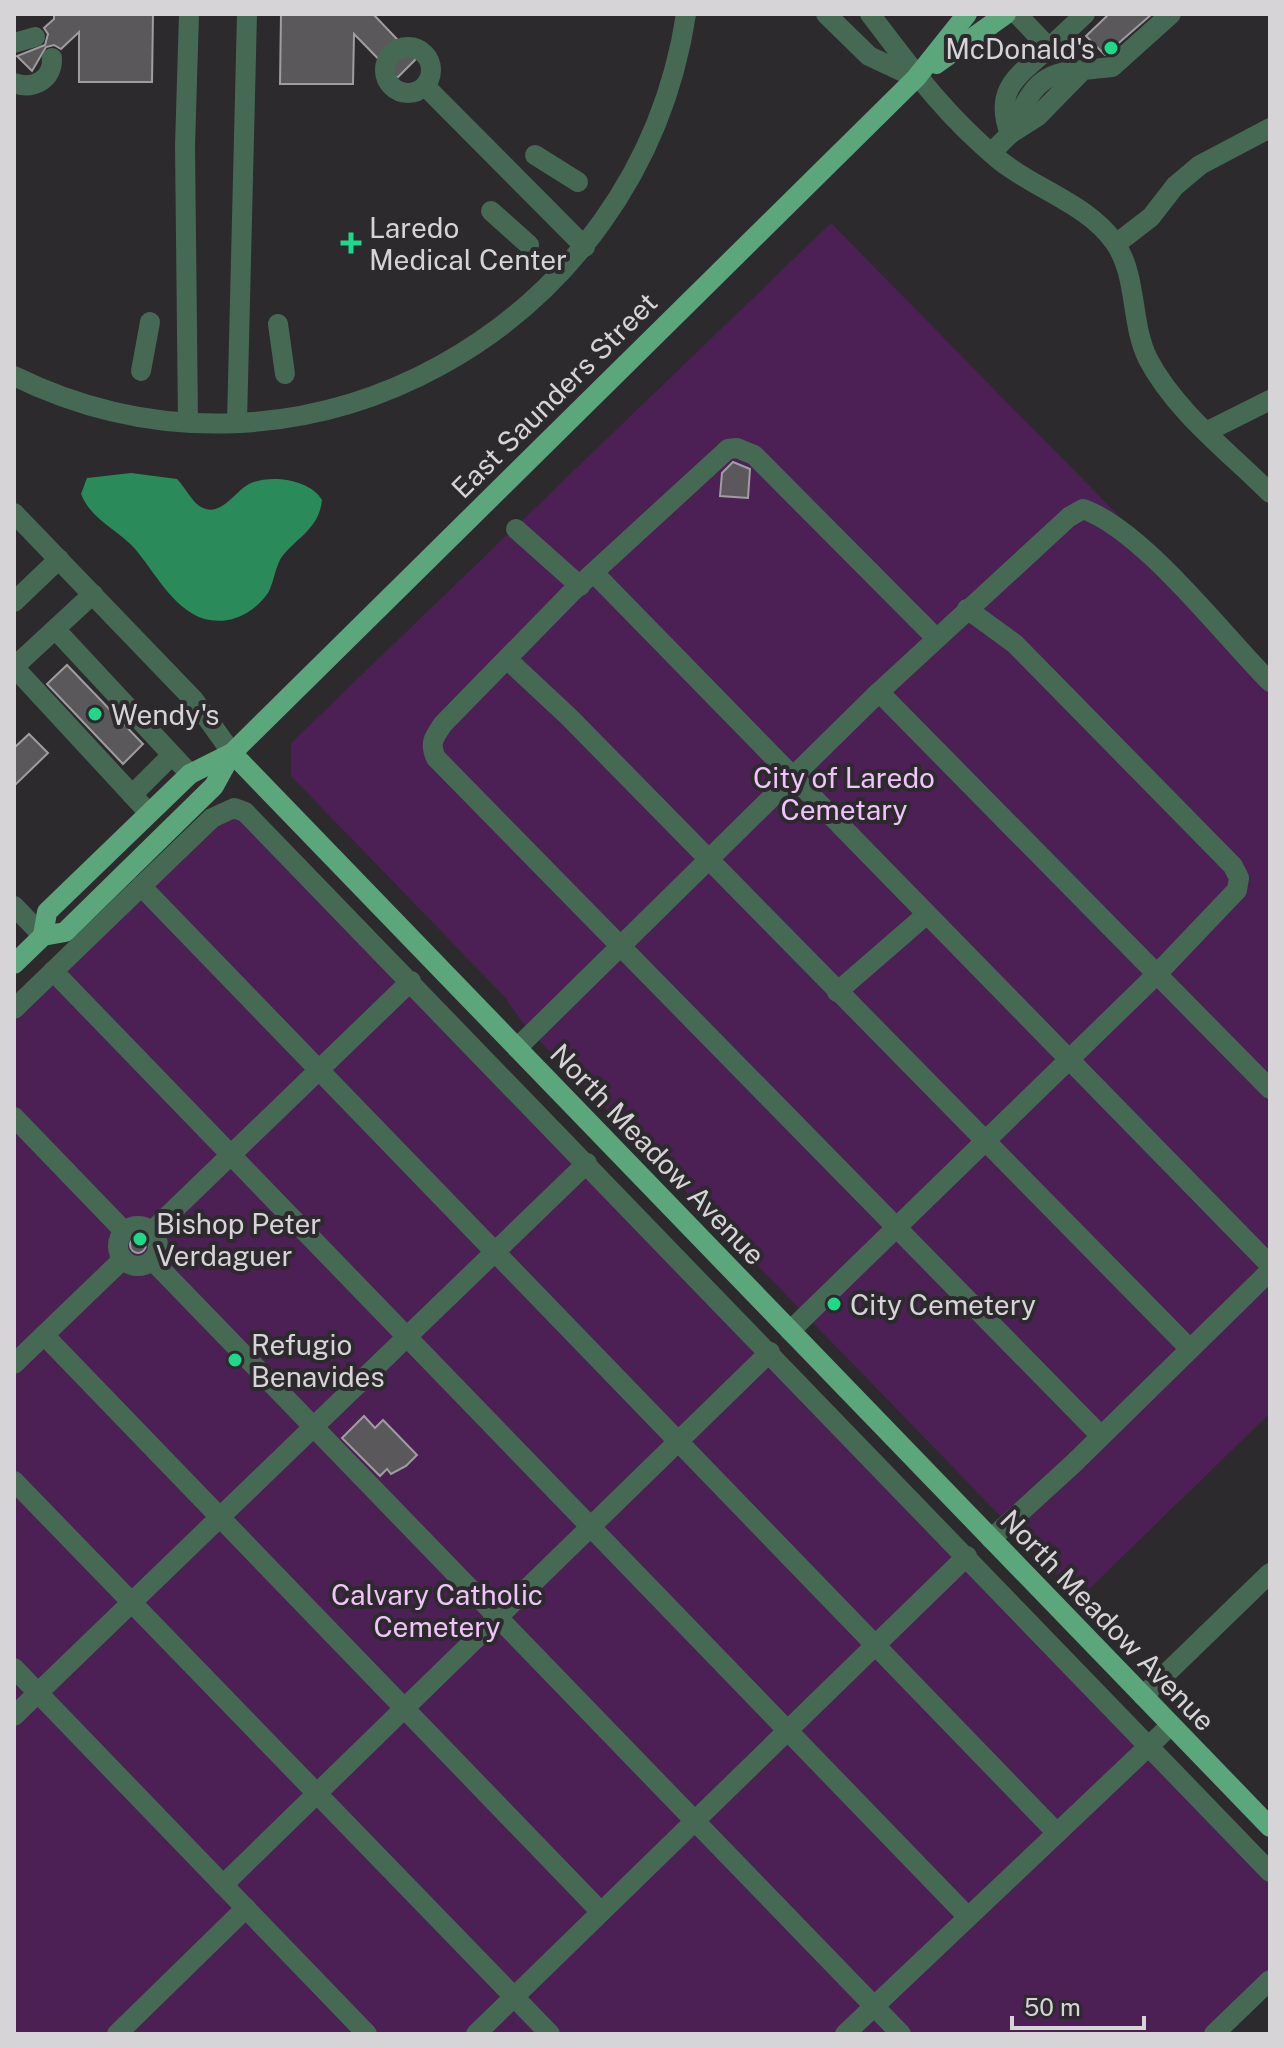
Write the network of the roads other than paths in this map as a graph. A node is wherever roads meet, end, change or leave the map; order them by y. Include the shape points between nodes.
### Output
1 (189, 14) edge
2 (247, 14) edge
3 (686, 14) edge
4 (826, 14) edge
5 (870, 14) edge
6 (967, 14) edge
7 (1006, 14) edge
8 (1017, 14) edge
9 (1085, 14) edge
10 (1171, 14) edge
11 (35, 37) dead end
12 (14, 43) edge
13 (1049, 48) junction
14 (52, 58) dead end
15 (916, 78) junction
16 (14, 83) edge
17 (425, 86) dead end
18 (1270, 128) edge
19 (1010, 134) junction
20 (991, 153) junction
21 (535, 155) dead end
22 (578, 182) dead end
23 (491, 211) dead end
24 (1116, 244) junction
25 (529, 245) dead end
26 (585, 247) junction
27 (150, 322) dead end
28 (278, 324) dead end
29 (141, 371) dead end
30 (285, 374) dead end
31 (14, 376) edge
32 (1270, 400) edge
33 (188, 422) junction
34 (237, 423) junction
35 (1208, 431) junction
36 (1270, 493) edge
37 (14, 513) edge
38 (516, 529) dead end
39 (59, 559) junction
40 (587, 580) junction
41 (93, 594) junction
42 (14, 602) edge
43 (967, 609) junction
44 (56, 630) junction
45 (936, 638) junction
46 (508, 660) junction
47 (1270, 682) edge
48 (879, 692) junction
49 (232, 753) junction
50 (172, 755) junction
51 (190, 774) junction
52 (793, 776) junction
53 (132, 795) junction
54 (149, 813) junction
55 (707, 861) junction
56 (141, 886) junction
57 (14, 906) edge
58 (927, 914) junction
59 (43, 936) junction
60 (621, 946) junction
61 (14, 964) edge
62 (53, 971) junction
63 (1157, 974) junction
64 (411, 981) junction
65 (837, 992) junction
66 (14, 1009) edge
67 (517, 1048) junction
68 (1069, 1060) junction
69 (319, 1070) junction
70 (1270, 1089) edge
71 (14, 1117) edge
72 (985, 1142) junction
73 (230, 1154) junction
74 (587, 1163) junction
75 (896, 1228) junction
76 (124, 1231) junction
77 (152, 1231) junction
78 (495, 1252) junction
79 (123, 1259) junction
80 (152, 1260) junction
81 (1270, 1265) edge
82 (1270, 1271) edge
83 (790, 1331) junction
84 (44, 1335) junction
85 (407, 1337) junction
86 (1190, 1349) junction
87 (770, 1352) junction
88 (14, 1364) edge
89 (314, 1426) junction
90 (1101, 1436) junction
91 (678, 1441) junction
92 (14, 1481) edge
93 (220, 1517) junction
94 (591, 1527) junction
95 (991, 1539) junction
96 (967, 1556) junction
97 (1270, 1573) edge
98 (132, 1603) junction
99 (499, 1617) junction
100 (875, 1645) junction
101 (14, 1668) edge
102 (38, 1693) junction
103 (1143, 1696) junction
104 (404, 1708) junction
105 (14, 1716) edge
106 (1171, 1725) junction
107 (787, 1730) junction
108 (1148, 1747) junction
109 (317, 1794) junction
110 (696, 1819) junction
111 (1270, 1827) edge
112 (1057, 1833) junction
113 (1270, 1872) edge
114 (223, 1885) junction
115 (246, 1908) junction
116 (601, 1912) junction
117 (968, 1917) junction
118 (1270, 1980) edge
119 (514, 1997) junction
120 (873, 2007) junction
121 (117, 2034) edge
122 (367, 2034) edge
123 (476, 2034) edge
124 (550, 2034) edge
125 (845, 2034) edge
126 (901, 2034) edge
127 (1214, 2034) edge

1 - 33 street
2 - 34 street
3 - 26 street via 670,90 653,135
4 - 15 street via 869,56
5 - 15 street
6 - 15 main road, East Saunders Street
7 - 15 main road, East Saunders Street
8 - 13 street
9 - 13 street
10 - 19 street via 1112,67 1083,70 1038,116
11 - 12 street
13 - 19 street via 1014,80 1005,96 1002,113
14 - 16 street via 44,80
15 - 20 street
15 - 49 main road, East Saunders Street
17 - 26 street
18 - 24 street via 1200,165 1151,217
19 - 20 street
20 - 24 street via 1032,184 1079,209
21 - 22 street
23 - 25 street
24 - 35 street via 1127,268 1137,330 1148,359
26 - 34 street via 520,313 447,364 353,403
27 - 29 street
28 - 30 street
31 - 33 street via 111,411
32 - 35 street
33 - 34 street
35 - 36 street
37 - 39 street, North Meadow Avenue
38 - 40 street
39 - 41 street, North Meadow Avenue
39 - 42 street
40 - 45 street via 716,456 737,448 754,455
40 - 46 street
40 - 52 street
41 - 44 street
41 - 49 street, North Meadow Avenue via 194,700
43 - 45 street
43 - 47 street via 1083,509 1103,516 1147,552
43 - 63 street via 1035,663 1233,866 1237,890
44 - 50 street
44 - 53 street via 14,667
45 - 48 street
46 - 55 street
46 - 60 street via 443,724 432,748 436,758
48 - 52 street
48 - 63 street
49 - 51 main road, East Saunders Street
49 - 59 main road, East Saunders Street via 214,786 65,932
49 - 67 main road, North Meadow Avenue
50 - 51 street
50 - 53 street
51 - 54 main road, East Saunders Street
52 - 55 street
52 - 58 street
53 - 54 street
54 - 59 main road, East Saunders Street via 47,912
55 - 60 street
55 - 65 street
56 - 62 street
56 - 64 street via 212,818 234,808 245,812
56 - 69 street
57 - 59 street
58 - 65 street
58 - 68 street
59 - 61 main road, East Saunders Street
60 - 67 street
60 - 75 street
62 - 66 street
62 - 73 street
63 - 68 street
63 - 70 street
64 - 69 street
64 - 74 street
65 - 72 street
67 - 83 main road, North Meadow Avenue
68 - 72 street
68 - 81 street
69 - 73 street
69 - 78 street
71 - 76 street
72 - 75 street
72 - 86 street
73 - 77 street
73 - 85 street
74 - 78 street
74 - 87 street
75 - 83 street
75 - 90 street
76 - 77 street via 135,1225
76 - 79 street via 118,1248
77 - 80 street via 159,1245
78 - 85 street
78 - 91 street
79 - 80 street via 134,1266
79 - 84 street
80 - 89 street
82 - 86 street
83 - 95 main road, North Meadow Avenue
84 - 88 street
84 - 93 street
85 - 89 street
85 - 94 street
86 - 90 street
87 - 91 street
87 - 96 street
89 - 93 street
89 - 99 street
90 - 95 street
91 - 94 street
91 - 100 street
92 - 98 street
93 - 98 street
93 - 104 street
94 - 99 street
94 - 107 street
95 - 103 main road, North Meadow Avenue
96 - 100 street
96 - 108 street
97 - 103 street
98 - 102 street
98 - 109 street
99 - 104 street
99 - 110 street
100 - 107 street
100 - 112 street
101 - 102 street
102 - 105 street
102 - 114 street
103 - 106 main road, North Meadow Avenue
104 - 109 street
104 - 116 street
106 - 108 street
106 - 111 main road, North Meadow Avenue
107 - 110 street
107 - 117 street
108 - 112 street
108 - 113 street
109 - 114 street
109 - 119 street
110 - 116 street
110 - 120 street
112 - 117 street
114 - 115 street
115 - 121 street
115 - 122 street
116 - 119 street
117 - 120 street
118 - 127 street
119 - 123 street
119 - 124 street
120 - 125 street
120 - 126 street

